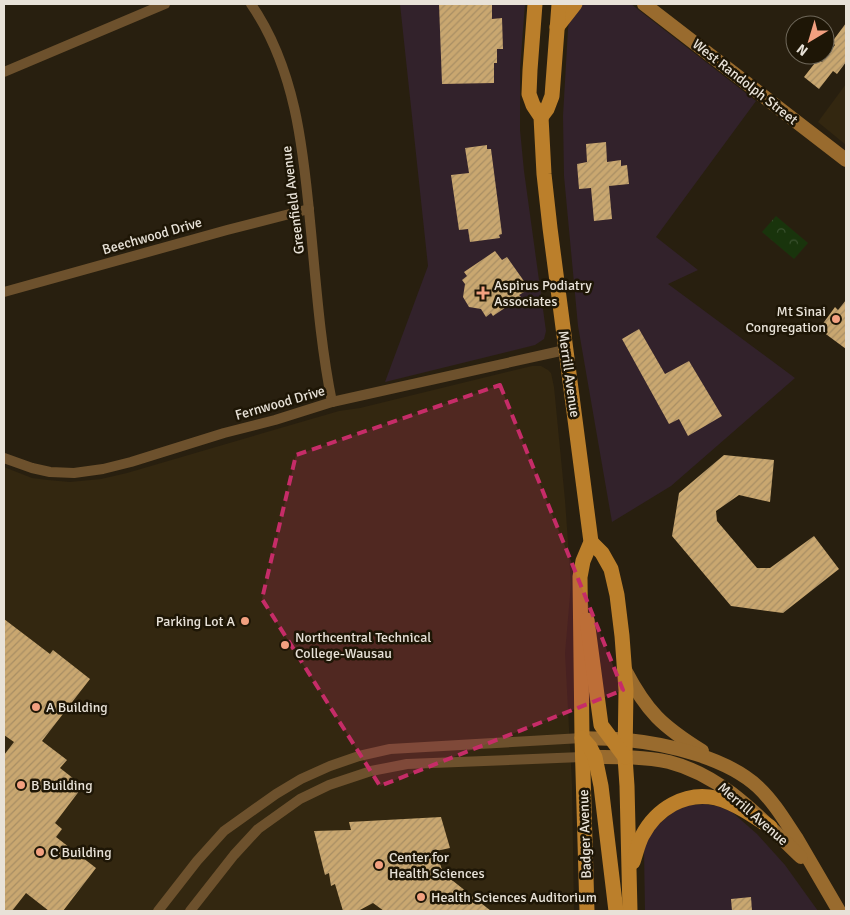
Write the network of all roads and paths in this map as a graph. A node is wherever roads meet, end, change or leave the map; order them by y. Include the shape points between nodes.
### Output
1 (165, 4) edge
2 (251, 4) edge
3 (535, 4) edge
4 (559, 4) edge
5 (575, 4) edge
6 (644, 4) edge
7 (558, 27) junction
8 (4, 72) edge
9 (541, 117) junction
10 (846, 160) edge
11 (309, 210) junction
12 (4, 292) edge
13 (566, 350) junction
14 (332, 402) junction
15 (4, 458) edge
16 (591, 542) junction
17 (580, 577) junction
18 (625, 669) junction
19 (582, 738) junction
20 (618, 740) junction
21 (589, 757) junction
22 (625, 757) junction
23 (725, 766) junction
24 (770, 827) junction
25 (816, 871) junction
26 (629, 875) junction
27 (158, 911) edge
28 (190, 911) edge
29 (587, 911) edge
30 (616, 911) edge
31 (630, 911) edge
32 (839, 911) edge

1 - 8 street
2 - 11 street, Greenfield Avenue via 268,29 287,77
3 - 9 main road, Merrill Avenue via 530,94
4 - 7 main road
5 - 7 main road
6 - 10 main road, West Randolph Street
7 - 9 main road via 552,96
9 - 13 main road, Merrill Avenue via 547,205
11 - 12 street, Beechwood Drive
11 - 14 street, Greenfield Avenue via 321,334
13 - 14 street, Fernwood Drive
13 - 16 main road, Merrill Avenue
14 - 15 street, Fernwood Drive via 131,462 90,471 50,472
16 - 17 main road via 581,565
16 - 18 main road via 605,556 613,576
17 - 19 main road
17 - 20 main road via 600,721
18 - 20 main road via 626,706
18 - 23 main road via 641,699 667,728
19 - 20 main road, Merrill Avenue
19 - 21 main road
19 - 27 street via 390,749 358,756 322,770 276,794 227,828 202,854
20 - 22 main road
20 - 23 main road, Merrill Avenue via 684,751
21 - 22 main road, Merrill Avenue
21 - 28 street via 407,764 371,771 329,785 300,799 258,829 229,860
21 - 29 main road, Badger Avenue
21 - 30 main road via 602,792
22 - 24 main road, Merrill Avenue via 670,762 705,776 727,789
22 - 26 main road
23 - 25 main road, Merrill Avenue via 752,782 771,801
24 - 25 main road, Merrill Avenue
24 - 26 main road via 721,800 698,797 679,801 662,812 644,832
25 - 32 main road, Merrill Avenue
26 - 31 main road

